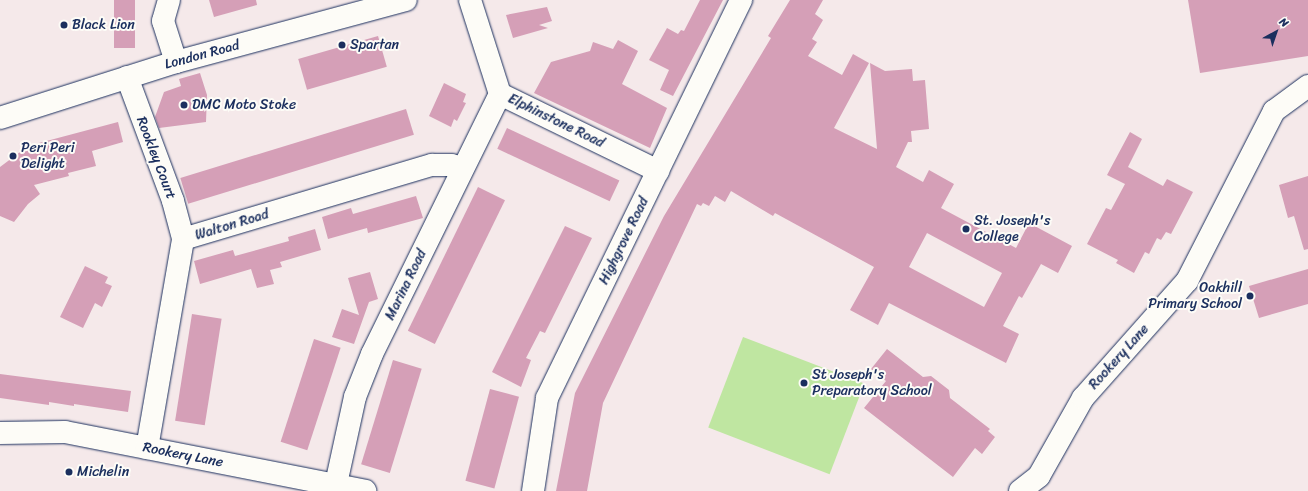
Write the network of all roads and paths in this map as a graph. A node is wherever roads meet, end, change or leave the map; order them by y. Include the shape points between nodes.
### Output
1 (169, 0) edge
2 (406, 0) edge
3 (470, 0) edge
4 (742, 0) edge
5 (176, 62) junction
6 (127, 77) junction
7 (1308, 86) edge
8 (500, 94) junction
9 (0, 118) edge
10 (462, 168) junction
11 (658, 172) junction
12 (183, 240) junction
13 (0, 434) edge
14 (147, 448) junction
15 (336, 484) junction
16 (365, 491) edge
17 (533, 491) edge
18 (1020, 491) edge

1 - 5 street via 163,21
2 - 5 street, London Road
3 - 8 street, Elphinstone Road
4 - 11 street, Highgrove Road
5 - 6 street, London Road
6 - 9 street, London Road
6 - 12 street, Rookley Court via 173,201
7 - 18 street, Rookery Lane via 1274,111 1187,281 1083,398 1039,476
8 - 10 street, Marina Road
8 - 11 street, Elphinstone Road
10 - 12 street, Walton Road via 432,165
10 - 15 street, Marina Road via 372,354 356,397
11 - 17 street, Highgrove Road via 547,398
12 - 14 street, Walton Road
13 - 14 street, Rookery Lane via 65,432
14 - 15 street, Rookery Lane
15 - 16 street, Rookery Lane

